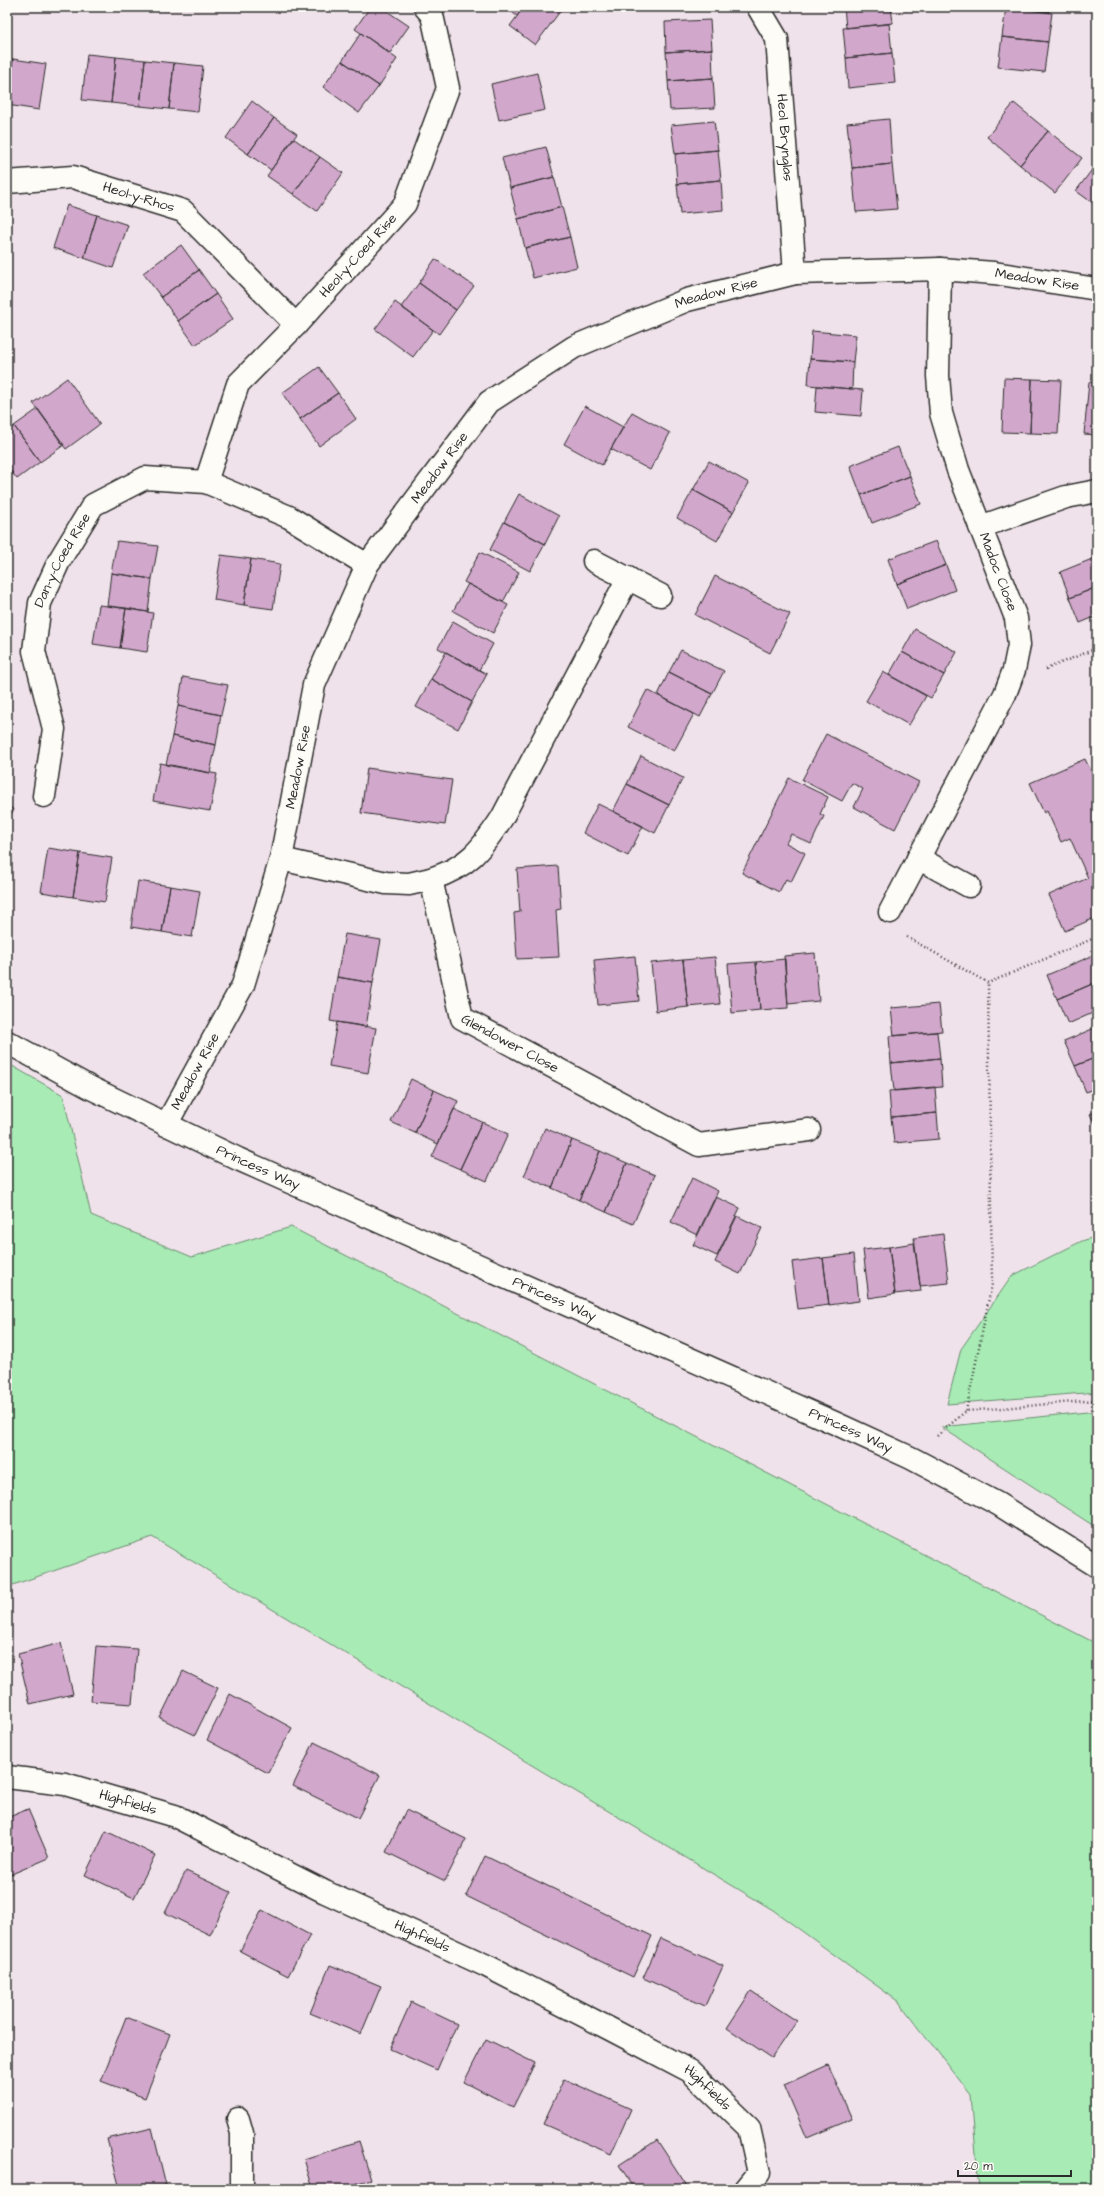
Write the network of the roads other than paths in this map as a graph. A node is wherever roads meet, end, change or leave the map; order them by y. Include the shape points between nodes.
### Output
1 (425, 7) edge
2 (758, 7) edge
3 (7, 182) edge
4 (940, 269) junction
5 (795, 273) junction
6 (1097, 289) edge
7 (296, 325) junction
8 (206, 482) junction
9 (1097, 491) edge
10 (980, 527) junction
11 (594, 561) dead end
12 (367, 565) junction
13 (628, 578) junction
14 (660, 595) dead end
15 (44, 796) dead end
16 (918, 858) junction
17 (281, 859) junction
18 (431, 880) junction
19 (969, 886) dead end
20 (890, 912) road end
21 (7, 1042) edge
22 (166, 1125) junction
23 (809, 1130) dead end
24 (1097, 1566) edge
25 (7, 1777) edge
26 (238, 2119) dead end
27 (242, 2189) edge
28 (746, 2189) edge

1 - 7 street, Heol-y-Coed Rise via 432,15 448,88 405,204
2 - 5 street, Heol Brynglas via 777,39
3 - 7 street, Heol-y-Rhos via 72,177 183,211
4 - 5 street, Meadow Rise
4 - 6 street, Meadow Rise via 994,273
4 - 10 street, Madoc Close via 938,376 941,413 953,455
5 - 12 street, Meadow Rise via 687,300 574,347 489,402
7 - 8 street, Heol-y-Coed Rise via 238,384
8 - 12 street, Dan-y-Coed Rise via 289,517
8 - 15 street, Dan-y-Coed Rise via 146,478 93,505 59,561 40,603 34,651 54,728
9 - 10 street via 1066,497
10 - 16 street, Madoc Close via 1016,618 1020,645 1005,694
11 - 13 street
12 - 17 street, Meadow Rise via 314,685
13 - 14 street
13 - 18 street via 494,830 467,862
16 - 19 street
16 - 20 street, Madoc Close
17 - 18 street via 386,883 409,884
17 - 22 street, Meadow Rise via 243,985
18 - 23 street, Glendower Close via 462,1018 699,1145
21 - 22 street, Princess Way
22 - 24 street, Princess Way via 911,1458 998,1504
25 - 28 street, Highfields via 66,1784 175,1816 325,1892 487,1966 690,2071 749,2128 759,2173
26 - 27 street via 242,2133

